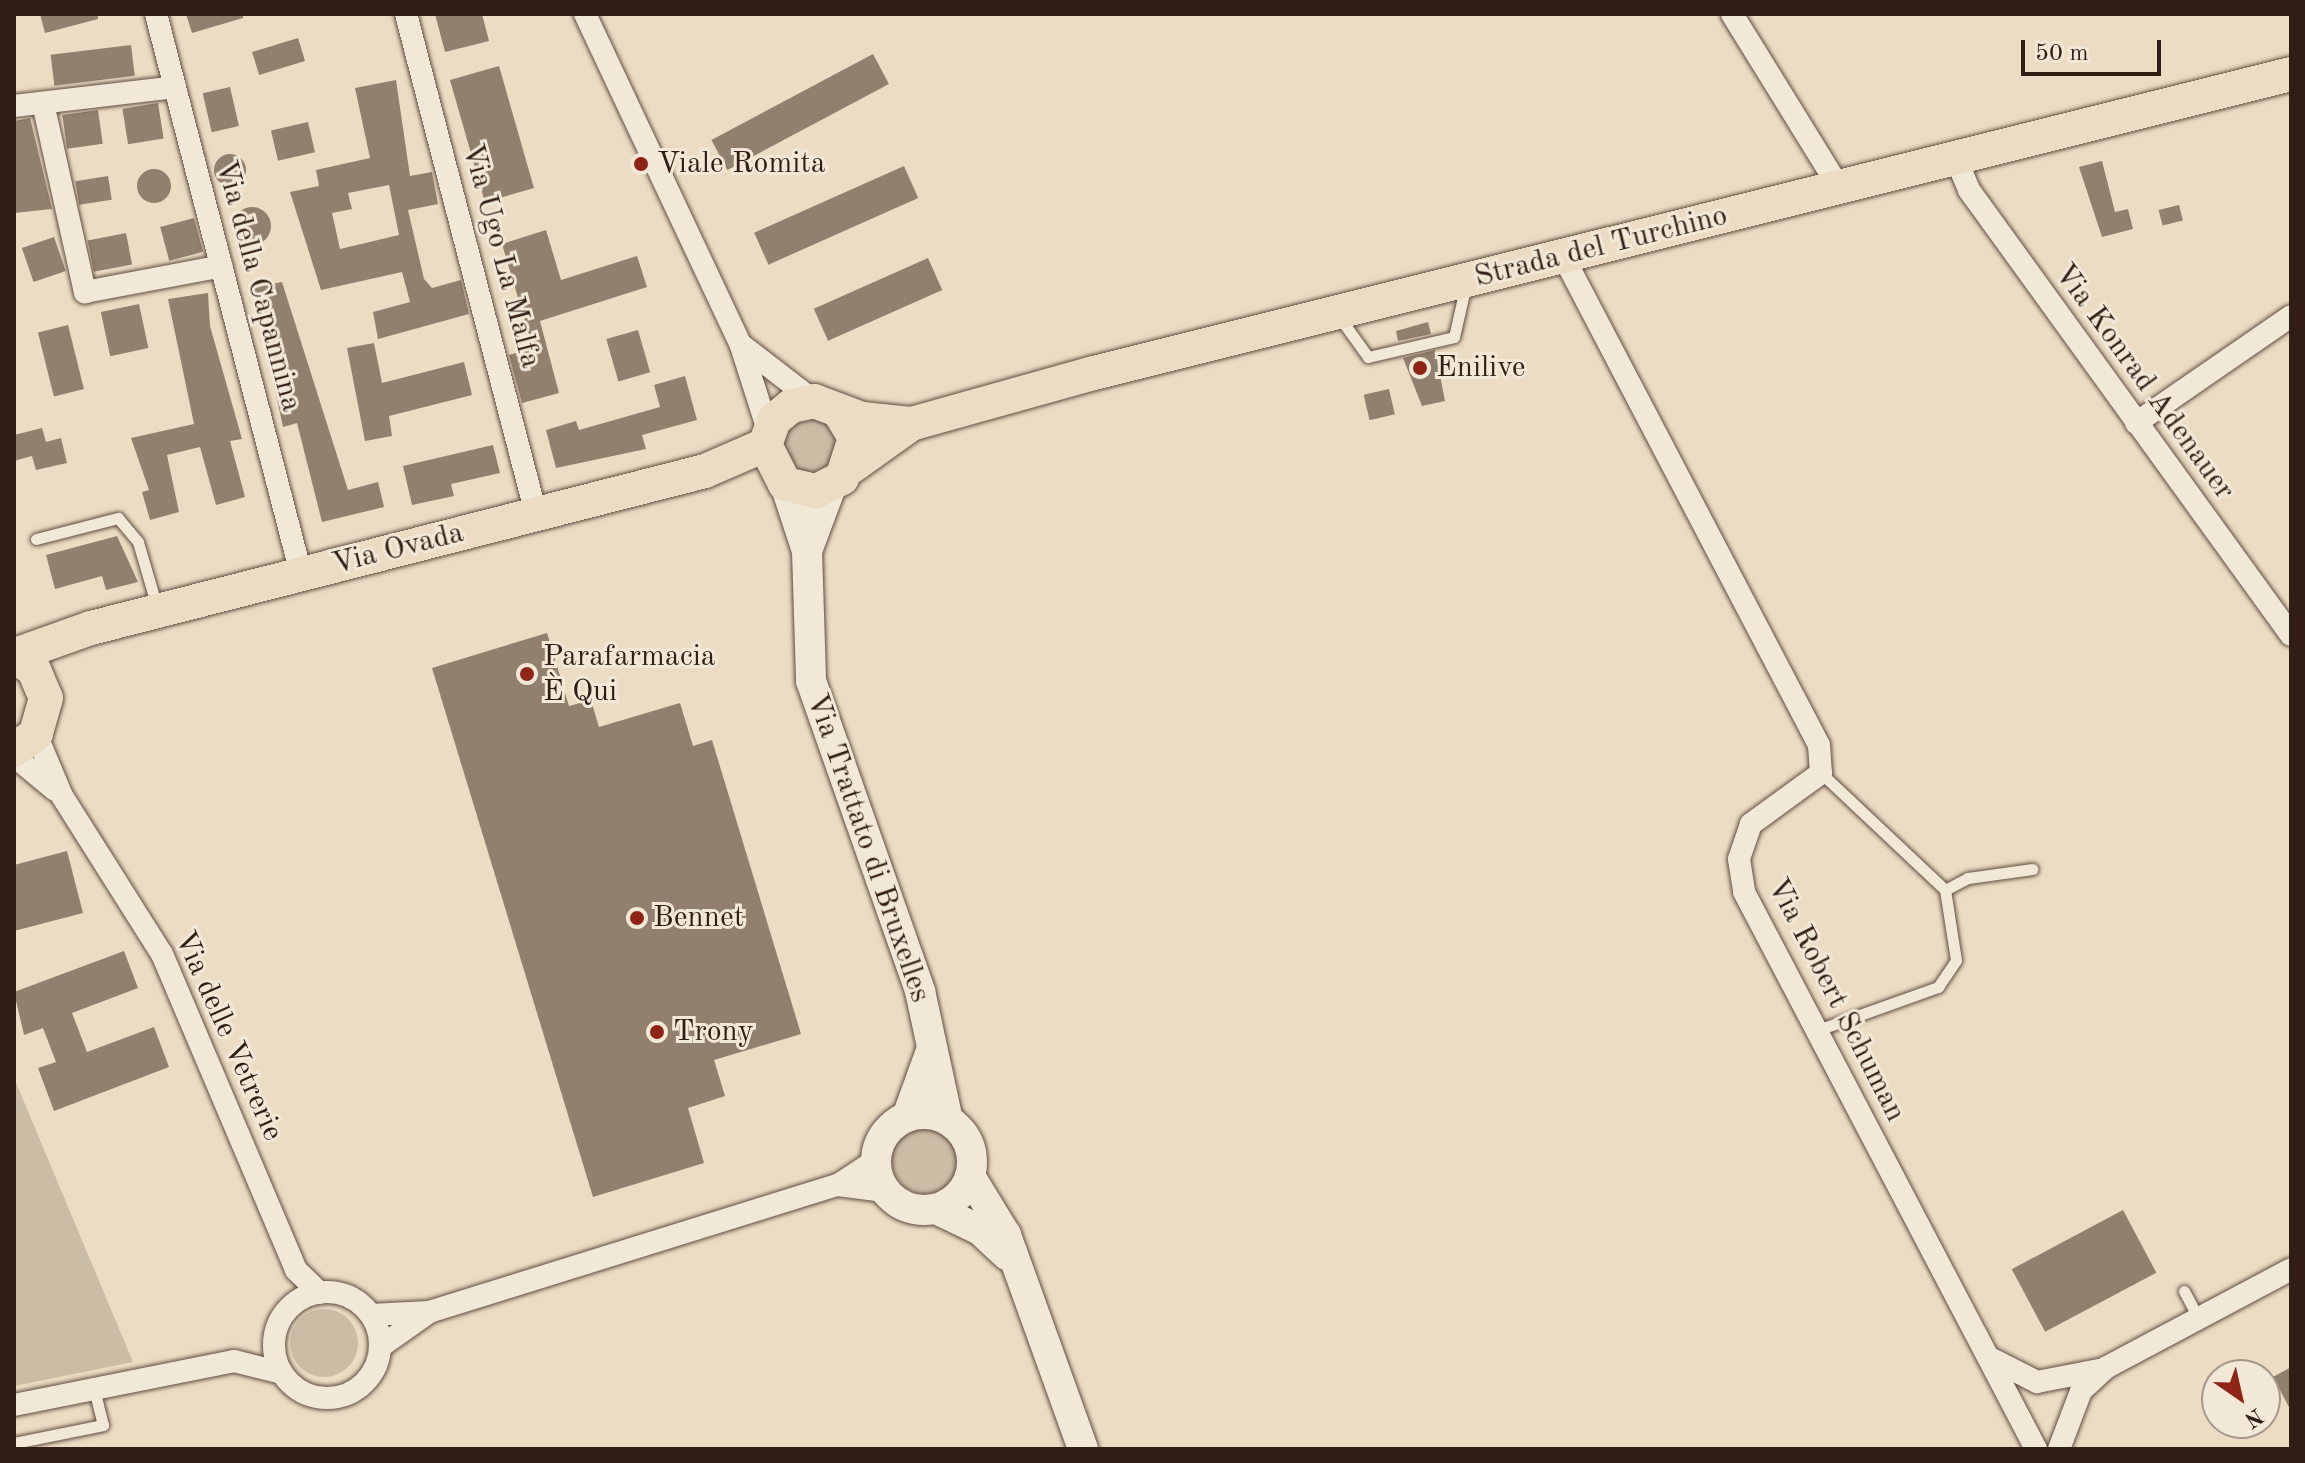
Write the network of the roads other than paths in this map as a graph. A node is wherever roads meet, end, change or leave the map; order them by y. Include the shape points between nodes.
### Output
1 (156, 14) edge
2 (406, 14) edge
3 (585, 14) edge
4 (1732, 14) edge
5 (2291, 74) edge
6 (175, 87) junction
7 (43, 103) junction
8 (14, 106) edge
9 (1956, 159) junction
10 (1839, 187) junction
11 (1563, 256) junction
12 (222, 266) junction
13 (1467, 281) junction
14 (1338, 314) junction
15 (2291, 316) edge
16 (740, 343) junction
17 (827, 407) junction
18 (2136, 423) junction
19 (911, 424) junction
20 (773, 458) junction
21 (841, 477) junction
22 (536, 514) junction
23 (36, 539) dead end
24 (807, 551) junction
25 (301, 574) junction
26 (158, 611) junction
27 (91, 628) junction
28 (2291, 635) edge
29 (14, 655) edge
30 (41, 680) junction
31 (21, 747) edge
32 (1821, 773) junction
33 (2032, 869) dead end
34 (1945, 890) junction
35 (1815, 1031) junction
36 (932, 1048) junction
37 (907, 1117) junction
38 (948, 1120) junction
39 (876, 1160) junction
40 (970, 1176) junction
41 (838, 1185) junction
42 (885, 1191) junction
43 (936, 1209) junction
44 (2291, 1269) edge
45 (296, 1270) junction
46 (1021, 1274) junction
47 (2184, 1291) dead end
48 (320, 1293) junction
49 (293, 1304) junction
50 (429, 1312) junction
51 (371, 1315) junction
52 (2198, 1317) junction
53 (275, 1336) junction
54 (380, 1347) junction
55 (1982, 1351) junction
56 (234, 1361) junction
57 (2107, 1367) junction
58 (282, 1373) junction
59 (94, 1389) junction
60 (14, 1405) edge
61 (14, 1443) edge
62 (1083, 1449) edge
63 (2036, 1449) edge
64 (2059, 1449) edge

1 - 6 street, Via della Capannina
2 - 22 street, Via Ugo La Malfa
3 - 16 street
4 - 10 street
5 - 9 main road, Strada del Turchino
6 - 7 street
6 - 12 street, Via della Capannina
7 - 8 street
7 - 12 street via 85,292
9 - 10 main road, Strada del Turchino
9 - 18 street, Via Konrad Adenauer via 1969,190
10 - 11 main road, Strada del Turchino
11 - 13 main road, Strada del Turchino
11 - 32 street via 1807,712
12 - 25 street, Via della Capannina
13 - 14 main road, Strada del Turchino
13 - 14 lane via 1454,337 1368,357
14 - 19 main road, Strada del Turchino
15 - 18 street
16 - 17 street
16 - 20 street
17 - 19 main road, Strada del Turchino
17 - 20 main road via 781,411
17 - 21 main road via 855,438
18 - 28 street, Via Konrad Adenauer
19 - 21 main road, Strada del Turchino
20 - 21 main road
20 - 22 main road, Via Ovada
20 - 24 main road, Via Trattato di Bruxelles
21 - 24 main road, Via Trattato di Bruxelles
22 - 25 main road, Via Ovada
23 - 26 lane via 118,518 138,542
24 - 36 main road, Via Trattato di Bruxelles via 811,681 920,991
25 - 26 main road, Via Ovada
26 - 27 main road, Via Ovada
27 - 29 main road, Via Ovada
27 - 30 main road
29 - 30 main road
30 - 31 main road via 45,712
31 - 45 street, Via delle Vetrerie via 62,796 187,1004
32 - 34 lane
32 - 35 street, Via Robert Schuman via 1751,824 1739,859 1744,892
33 - 34 lane via 1968,878
34 - 35 lane via 1956,960 1951,973 1938,987
35 - 55 street, Via Robert Schuman
36 - 37 main road
36 - 38 main road, Via Trattato di Bruxelles
37 - 38 main road
37 - 39 main road via 883,1137
38 - 40 main road via 971,1150
39 - 41 street
39 - 42 main road
40 - 43 main road
40 - 46 main road
41 - 42 street
41 - 50 street
42 - 43 main road via 908,1208
43 - 46 main road via 980,1230
44 - 52 street
45 - 48 street
45 - 49 street
46 - 62 main road
47 - 52 lane
48 - 49 street
48 - 51 street via 351,1298
49 - 53 street
50 - 51 street
50 - 54 street
51 - 54 street
52 - 57 street
53 - 56 street
53 - 58 street
54 - 58 street via 369,1378 341,1396 308,1394
55 - 57 street via 2002,1369 2037,1382
55 - 63 street, Via Robert Schuman
56 - 58 street
56 - 59 street
57 - 64 street via 2081,1391
59 - 60 street
59 - 61 lane via 103,1425

